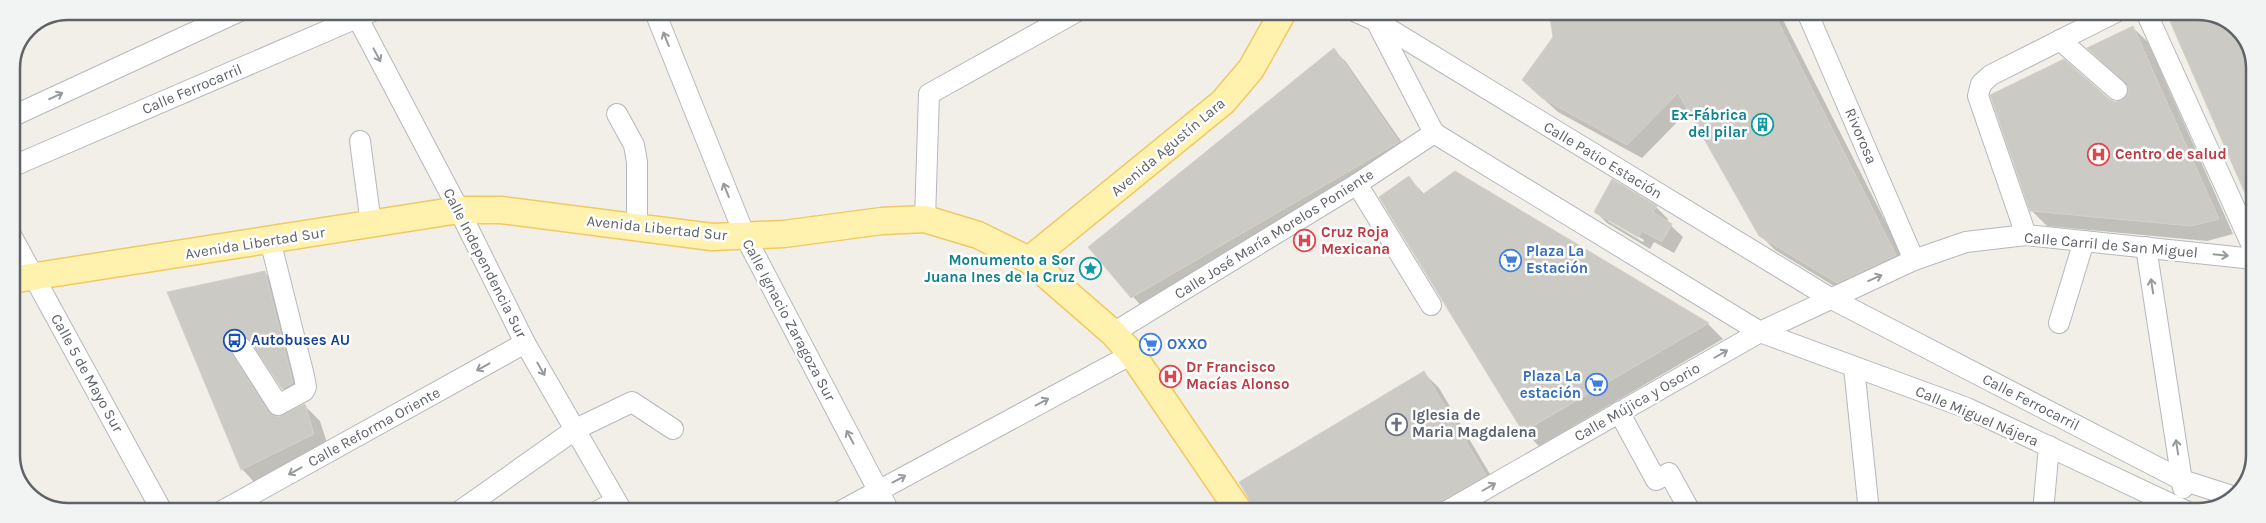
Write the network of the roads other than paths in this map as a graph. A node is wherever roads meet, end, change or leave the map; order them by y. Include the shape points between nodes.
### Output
1 (221, 20) edge
2 (347, 20) edge
3 (364, 20) edge
4 (658, 20) edge
5 (1062, 20) edge
6 (1278, 20) edge
7 (1810, 20) edge
8 (2100, 20) edge
9 (2150, 20) edge
10 (1376, 21) joint
11 (2060, 40) junction
12 (2117, 90) dead end
13 (20, 113) edge
14 (617, 114) dead end
15 (1434, 133) junction
16 (360, 141) dead end
17 (20, 163) edge
18 (1357, 184) junction
19 (460, 210) junction
20 (925, 219) junction
21 (371, 224) junction
22 (637, 227) junction
23 (2246, 232) edge
24 (2026, 235) junction
25 (744, 236) junction
26 (270, 240) junction
27 (2084, 241) junction
28 (2146, 247) junction
29 (2246, 258) edge
30 (1029, 260) junction
31 (1914, 260) junction
32 (23, 279) edge
33 (1830, 298) junction
34 (1431, 305) dead end
35 (2059, 323) dead end
36 (1760, 332) junction
37 (1113, 333) junction
38 (525, 343) junction
39 (241, 347) dead end
40 (1132, 354) junction
41 (1854, 367) junction
42 (1618, 412) junction
43 (576, 429) junction
44 (672, 429) dead end
45 (2049, 446) junction
46 (2182, 480) junction
47 (878, 490) junction
48 (2226, 494) edge
49 (157, 503) edge
50 (236, 503) edge
51 (471, 503) edge
52 (617, 503) edge
53 (855, 503) edge
54 (885, 503) edge
55 (1234, 503) edge
56 (1461, 503) edge
57 (1685, 503) edge
58 (1868, 503) edge
59 (2044, 503) edge
60 (2170, 503) edge
61 (2187, 503) edge

13 -> 1 street
2 - 17 street, Calle Ferrocarril
3 -> 19 street, Calle Independencia Sur
25 -> 4 street, Calle Ignacio Zaragoza Sur
5 - 20 street via 929,94
6 - 30 main road, Avenida Agustín Lara via 1251,70 1223,102
7 - 31 street, Rivorosa
8 - 11 street
9 - 23 street
10 - 15 street
10 - 33 street, Calle Patio Estación
11 - 12 street
11 - 24 street via 1991,75 1981,84 1978,96
14 - 22 street via 634,145
15 - 18 street, Calle José María Morelos Poniente
15 - 36 street
16 - 21 street
18 - 34 street
18 - 37 street, Calle José María Morelos Poniente
19 - 21 main road, Avenida Libertad Sur
19 - 22 main road, Avenida Libertad Sur via 500,210
19 - 38 street, Calle Independencia Sur
20 - 25 main road, Avenida Libertad Sur
20 - 30 main road, Avenida Libertad Sur via 978,235
21 - 26 main road, Avenida Libertad Sur
22 - 25 main road, Avenida Libertad Sur via 712,236
24 - 27 street, Calle Carril de San Miguel
24 - 31 street, Calle Carril de San Miguel via 1966,242
47 -> 25 street, Calle Ignacio Zaragoza Sur
26 - 32 main road, Avenida Libertad Sur
26 - 39 street via 304,376 304,391 278,405
27 - 28 street, Calle Carril de San Miguel
27 - 35 street
28 -> 29 street, Calle Carril de San Miguel
46 -> 28 street
30 - 37 main road, Avenida Libertad Sur
33 -> 31 street, Calle Carril de San Miguel
32 - 49 street, Calle 5 de Mayo Sur
33 - 36 street, Calle Mújica y Osorio
33 - 46 street, Calle Ferrocarril
36 - 41 street, Calle Miguel Nájera
42 -> 36 street, Calle Mújica y Osorio
37 - 40 main road, Avenida Libertad Sur
38 -> 43 street, Calle Independencia Sur
38 -> 50 street, Calle Reforma Oriente
47 -> 40 street
40 - 55 main road, Avenida Libertad Sur
41 - 45 street, Calle Miguel Nájera via 1968,408
41 - 58 street
56 -> 42 street, Calle Mújica y Osorio
42 - 57 street via 1656,480 1669,473
43 - 44 street via 632,402
43 - 51 street
43 - 52 street, Calle Independencia Sur
45 - 59 street
45 - 60 street, Calle Miguel Nájera
46 - 48 street, Calle Ferrocarril
46 - 61 street
47 - 53 street
47 - 54 street, Calle Ignacio Zaragoza Sur

